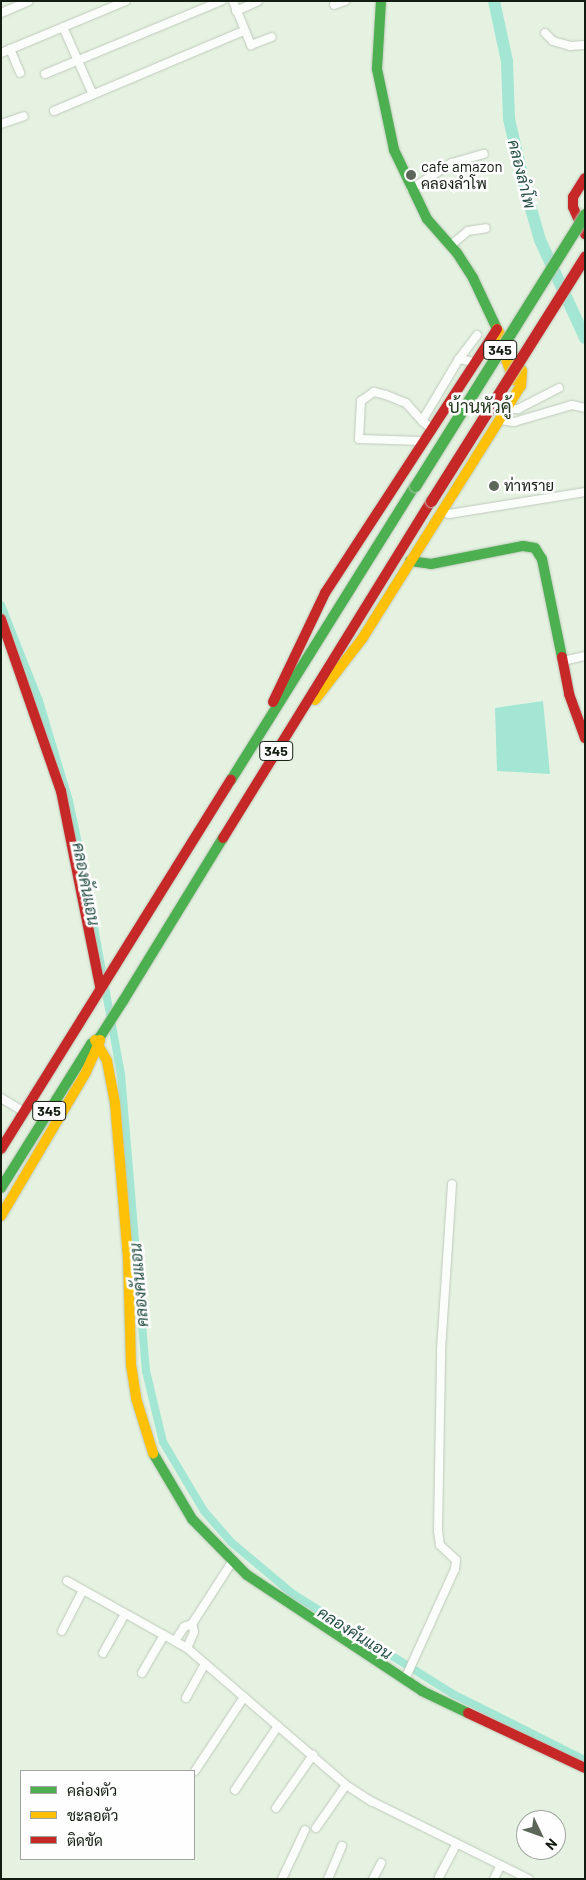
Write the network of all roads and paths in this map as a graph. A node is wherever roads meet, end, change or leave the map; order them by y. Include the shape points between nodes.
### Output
1 (29, 1) edge
2 (126, 1) edge
3 (221, 1) edge
4 (233, 1) edge
5 (258, 1) edge
6 (344, 1) edge
7 (381, 1) edge
8 (334, 5) dead end
9 (236, 11) junction
10 (1, 13) edge
11 (63, 27) junction
12 (243, 31) junction
13 (545, 33) dead end
14 (272, 37) dead end
15 (585, 45) edge
16 (10, 49) junction
17 (1, 53) edge
18 (78, 60) junction
19 (20, 73) dead end
20 (46, 74) dead end
21 (93, 95) junction
22 (54, 111) dead end
23 (24, 116) dead end
24 (1, 124) edge
25 (484, 154) dead end
26 (582, 182) edge
27 (411, 189) junction
28 (585, 214) edge
29 (486, 228) dead end
30 (585, 234) edge
31 (450, 246) junction
32 (585, 256) edge
33 (497, 329) junction
34 (477, 335) dead end
35 (459, 359) junction
36 (474, 362) junction
37 (559, 388) dead end
38 (510, 405) junction
39 (585, 408) edge
40 (501, 420) junction
41 (426, 424) junction
42 (422, 442) junction
43 (585, 492) edge
44 (443, 511) junction
45 (410, 561) junction
46 (333, 580) junction
47 (351, 587) junction
48 (360, 615) junction
49 (1, 619) edge
50 (372, 621) junction
51 (5, 640) edge
52 (585, 656) edge
53 (563, 661) junction
54 (266, 725) junction
55 (585, 738) edge
56 (271, 760) junction
57 (101, 985) junction
58 (100, 1038) junction
59 (1, 1098) edge
60 (24, 1112) junction
61 (1, 1149) edge
62 (452, 1184) dead end
63 (1, 1188) edge
64 (1, 1216) edge
65 (232, 1562) junction
66 (66, 1581) dead end
67 (83, 1590) junction
68 (125, 1614) junction
69 (192, 1624) junction
70 (62, 1631) dead end
71 (164, 1635) junction
72 (175, 1641) junction
73 (187, 1648) junction
74 (103, 1653) dead end
75 (205, 1664) junction
76 (142, 1673) dead end
77 (405, 1679) junction
78 (244, 1697) junction
79 (186, 1698) dead end
80 (278, 1726) junction
81 (313, 1755) junction
82 (585, 1768) edge
83 (195, 1771) edge
84 (346, 1785) junction
85 (235, 1790) dead end
86 (276, 1808) dead end
87 (316, 1828) dead end
88 (305, 1830) dead end
89 (456, 1845) junction
90 (342, 1846) dead end
91 (381, 1863) dead end
92 (500, 1866) junction
93 (439, 1877) dead end
94 (282, 1879) edge
95 (328, 1879) edge
96 (373, 1879) edge
97 (494, 1879) edge
98 (529, 1879) edge

1 - 10 street
2 - 11 street
3 - 18 street
4 - 9 street
5 - 9 street
6 - 8 street
7 - 27 main road via 377,35 380,86 394,150
9 - 12 street
11 - 16 street
11 - 18 street
12 - 14 street via 251,45
12 - 21 street
13 - 15 street via 553,41 570,46
16 - 17 street
16 - 19 street
18 - 20 street
18 - 21 street
21 - 22 street
23 - 24 street
25 - 27 street via 452,164
26 - 28 main road via 577,198
26 - 30 main road via 573,198 573,207
27 - 31 main road via 427,219
28 - 47 main road, 345, bridge
29 - 31 street via 468,231
31 - 33 main road via 473,278
32 - 48 main road, 345, bridge
33 - 36 main road
33 - 38 main road via 500,348 513,375
34 - 35 street
35 - 36 street
35 - 41 street
36 - 41 main road
37 - 38 street via 518,409
38 - 40 main road
39 - 40 street via 572,405 514,422
40 - 44 main road
41 - 42 main road
41 - 42 street via 406,404 386,395 374,392 361,401 359,439
42 - 46 main road
43 - 44 street via 449,514
44 - 45 main road
45 - 50 main road
45 - 53 main road via 431,564 524,546 535,548 542,559
46 - 47 main road via 337,589
46 - 54 main road via 279,689
47 - 54 main road, 345
48 - 50 main road via 364,622
48 - 56 main road, 345
49 - 51 main road
50 - 56 main road
51 - 57 main road via 61,791
52 - 53 street
53 - 55 main road via 568,694
54 - 57 main road, 345
56 - 58 main road, 345
57 - 60 main road, 345
58 - 63 main road, 345
58 - 64 main road, 345
58 - 65 main road via 115,1103 128,1257 131,1365 139,1407 151,1449 168,1482 192,1519
59 - 60 street
60 - 61 main road, 345
62 - 77 street via 441,1350 438,1530 440,1545 456,1560 455,1569
65 - 69 street
65 - 77 main road via 300,1613
66 - 67 street
67 - 68 street
67 - 70 street
68 - 71 street
68 - 74 street
69 - 72 street via 184,1627
69 - 73 street via 194,1632
71 - 72 street
71 - 76 street
72 - 73 street
73 - 75 street
75 - 78 street
75 - 79 street
77 - 82 main road via 511,1735
78 - 80 street
78 - 83 street
80 - 81 street
80 - 85 street
81 - 84 street
81 - 86 street
84 - 87 street
84 - 89 street
88 - 94 street
89 - 92 street
89 - 93 street
90 - 95 street
91 - 96 street
92 - 97 street
92 - 98 street

